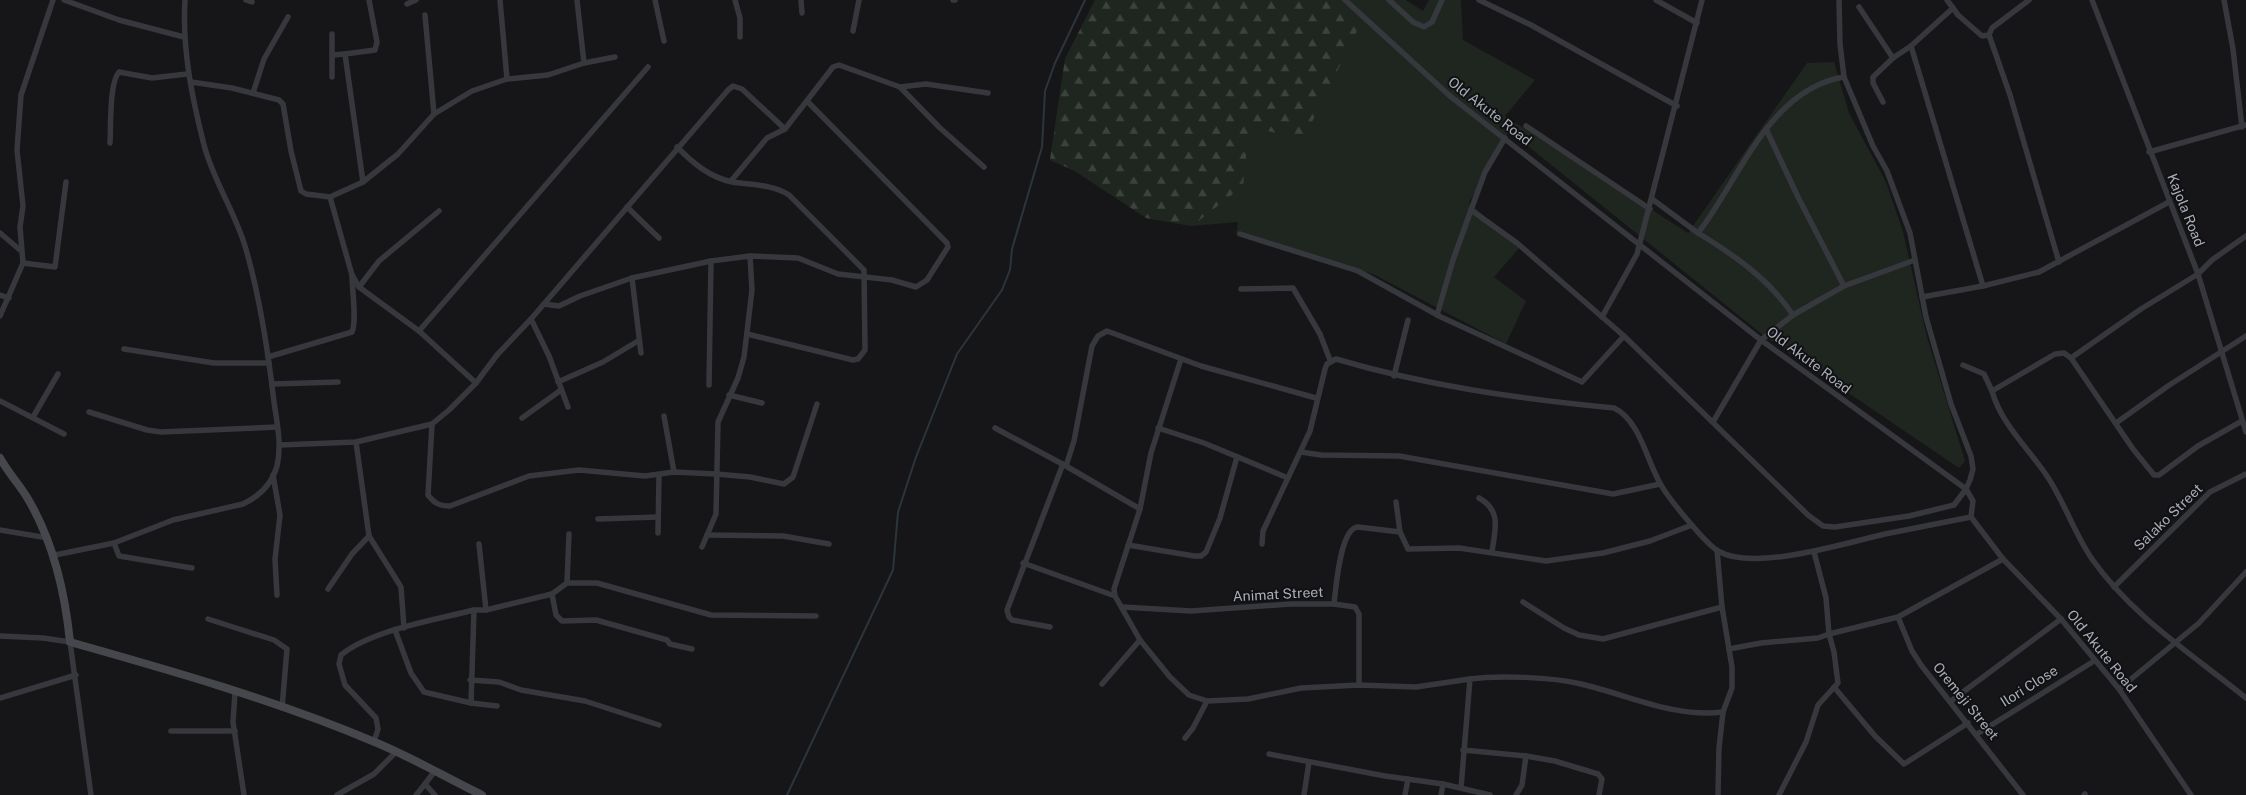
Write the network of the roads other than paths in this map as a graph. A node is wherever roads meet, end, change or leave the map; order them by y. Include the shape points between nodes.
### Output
1 (53, 0) edge
2 (64, 0) edge
3 (185, 0) edge
4 (369, 0) edge
5 (416, 0) edge
6 (500, 0) edge
7 (577, 0) edge
8 (655, 0) edge
9 (735, 0) edge
10 (801, 0) edge
11 (858, 0) edge
12 (1345, 0) edge
13 (1389, 0) edge
14 (1442, 0) edge
15 (1479, 0) edge
16 (1656, 0) edge
17 (1702, 0) edge
18 (1839, 0) edge
19 (1947, 0) edge
20 (2029, 0) edge
21 (2092, 0) edge
22 (2224, 0) edge
23 (407, 4) dead end
24 (1859, 7) dead end
25 (1953, 8) junction
26 (802, 13) dead end
27 (425, 15) dead end
28 (288, 17) dead end
29 (1697, 23) junction
30 (853, 31) dead end
31 (332, 34) dead end
32 (1989, 35) junction
33 (184, 37) junction
34 (740, 37) dead end
35 (664, 41) dead end
36 (1911, 46) junction
37 (345, 54) junction
38 (332, 55) junction
39 (615, 57) dead end
40 (1892, 58) junction
41 (584, 63) junction
42 (648, 67) dead end
43 (187, 74) junction
44 (332, 77) dead end
45 (1844, 77) junction
46 (507, 79) junction
47 (191, 82) junction
48 (900, 88) junction
49 (253, 93) junction
50 (988, 94) dead end
51 (807, 101) junction
52 (1883, 102) dead end
53 (1677, 106) junction
54 (434, 114) junction
55 (1526, 126) dead end
56 (2244, 126) edge
57 (785, 129) junction
58 (1766, 129) junction
59 (1505, 138) junction
60 (110, 143) dead end
61 (677, 147) junction
62 (2150, 152) junction
63 (984, 167) dead end
64 (731, 181) junction
65 (66, 182) dead end
66 (363, 182) junction
67 (330, 197) junction
68 (1652, 199) junction
69 (2169, 202) junction
70 (627, 206) junction
71 (1650, 209) junction
72 (1472, 210) junction
73 (439, 211) dead end
74 (1698, 232) junction
75 (0, 233) edge
76 (1240, 234) dead end
77 (2246, 236) edge
78 (659, 238) dead end
79 (1639, 244) junction
80 (20, 250) junction
81 (750, 256) junction
82 (1915, 260) junction
83 (711, 261) junction
84 (2059, 262) junction
85 (23, 263) junction
86 (2198, 274) junction
87 (352, 275) junction
88 (632, 278) junction
89 (862, 278) junction
90 (1844, 286) junction
91 (1983, 286) junction
92 (359, 287) junction
93 (1241, 289) dead end
94 (0, 294) edge
95 (1922, 297) junction
96 (9, 298) junction
97 (544, 304) junction
98 (1437, 315) junction
99 (1793, 315) junction
100 (0, 316) edge
101 (1602, 317) junction
102 (531, 319) junction
103 (1408, 320) dead end
104 (419, 331) junction
105 (747, 334) junction
106 (1624, 336) junction
107 (2246, 336) edge
108 (1761, 340) junction
109 (638, 341) junction
110 (124, 349) dead end
111 (641, 353) dead end
112 (2222, 353) junction
113 (2071, 358) junction
114 (1180, 359) junction
115 (269, 360) junction
116 (1330, 360) junction
117 (1963, 366) dead end
118 (58, 374) dead end
119 (1394, 376) junction
120 (338, 382) dead end
121 (558, 382) junction
122 (476, 383) junction
123 (272, 384) junction
124 (709, 385) dead end
125 (561, 390) junction
126 (1992, 391) junction
127 (729, 395) junction
128 (1316, 398) junction
129 (0, 401) edge
130 (762, 403) dead end
131 (817, 404) dead end
132 (568, 408) dead end
133 (89, 412) dead end
134 (34, 416) junction
135 (664, 416) dead end
136 (522, 418) dead end
137 (2242, 421) junction
138 (1713, 422) junction
139 (2116, 423) junction
140 (432, 424) junction
141 (278, 427) junction
142 (995, 428) dead end
143 (1158, 428) junction
144 (2246, 432) edge
145 (64, 434) dead end
146 (356, 442) junction
147 (280, 445) junction
148 (1301, 452) junction
149 (1237, 457) junction
150 (1, 463) edge
151 (1065, 465) junction
152 (674, 472) junction
153 (716, 474) junction
154 (2246, 474) edge
155 (273, 475) junction
156 (659, 475) junction
157 (1288, 478) junction
158 (1660, 484) junction
159 (1966, 489) junction
160 (1478, 498) dead end
161 (1396, 502) dead end
162 (1140, 509) junction
163 (1971, 517) junction
164 (658, 518) junction
165 (598, 519) dead end
166 (1692, 525) junction
167 (0, 530) edge
168 (1400, 532) junction
169 (658, 533) dead end
170 (569, 534) dead end
171 (707, 535) junction
172 (369, 536) junction
173 (48, 538) junction
174 (114, 543) junction
175 (478, 544) dead end
176 (829, 544) dead end
177 (1262, 544) dead end
178 (1128, 545) junction
179 (702, 547) dead end
180 (1717, 550) junction
181 (1492, 552) junction
182 (1814, 552) junction
183 (55, 555) junction
184 (2003, 559) junction
185 (1023, 563) junction
186 (192, 568) dead end
187 (2246, 572) edge
188 (567, 583) junction
189 (2114, 587) junction
190 (328, 589) dead end
191 (552, 594) junction
192 (277, 595) dead end
193 (1114, 596) junction
194 (1523, 602) dead end
195 (1334, 604) junction
196 (1122, 607) junction
197 (1722, 607) junction
198 (474, 610) junction
199 (486, 610) junction
200 (816, 616) dead end
201 (1898, 617) junction
202 (208, 619) dead end
203 (2061, 619) junction
204 (1050, 627) dead end
205 (404, 628) junction
206 (394, 630) junction
207 (1829, 634) junction
208 (0, 636) edge
209 (1140, 640) junction
210 (70, 642) junction
211 (2176, 644) junction
212 (692, 649) dead end
213 (1729, 649) junction
214 (2094, 661) junction
215 (76, 675) junction
216 (1470, 679) junction
217 (470, 680) junction
218 (1102, 684) dead end
219 (1359, 685) junction
220 (1834, 687) junction
221 (2119, 689) junction
222 (235, 692) junction
223 (0, 698) edge
224 (2246, 698) edge
225 (1206, 701) junction
226 (1951, 701) junction
227 (471, 703) junction
228 (497, 706) dead end
229 (282, 708) junction
230 (1723, 712) junction
231 (1968, 723) junction
232 (659, 726) dead end
233 (171, 731) dead end
234 (235, 731) junction
235 (1977, 734) junction
236 (1185, 738) dead end
237 (374, 742) junction
238 (1463, 750) junction
239 (396, 752) junction
240 (1269, 754) dead end
241 (1526, 756) junction
242 (1309, 762) junction
243 (434, 772) junction
244 (1408, 779) junction
245 (425, 784) junction
246 (1443, 784) junction
247 (1462, 788) junction
248 (91, 795) edge
249 (244, 795) edge
250 (337, 795) edge
251 (416, 795) edge
252 (435, 795) edge
253 (482, 795) edge
254 (1304, 795) edge
255 (1405, 795) edge
256 (1440, 795) edge
257 (1490, 795) edge
258 (1516, 795) edge
259 (1600, 795) edge
260 (1718, 795) edge
261 (1779, 795) edge
262 (2023, 795) edge
263 (2191, 795) edge

1 - 80 street via 21,95 17,150 23,206
2 - 33 street via 119,20
3 - 33 street
4 - 37 street via 377,42 375,50
5 - 23 street
6 - 46 street
7 - 41 street
8 - 35 street
9 - 34 street via 740,18
10 - 26 street
11 - 30 street
12 - 59 street, Old Akute Road via 1422,73
13 - 14 street via 1412,22 1424,27 1432,22
15 - 53 street
16 - 29 street
17 - 29 street
18 - 45 street
19 - 25 street
20 - 32 street via 1992,28
21 - 62 street, Kajola Road
22 - 56 street
24 - 40 street
25 - 32 street via 1974,31 1982,36
25 - 36 street
27 - 54 street
28 - 49 street via 264,59
29 - 53 street
31 - 38 street
32 - 84 street
33 - 43 street
36 - 40 street
36 - 91 street
37 - 38 street
37 - 66 street
38 - 44 street
39 - 41 street
40 - 52 street via 1873,77
41 - 46 street via 548,75
42 - 104 street
43 - 47 street
43 - 60 street via 152,78 119,72 115,76 113,91
45 - 58 street via 1811,87 1789,104
45 - 82 street via 1887,171 1910,232
46 - 54 street via 472,91
47 - 49 street
47 - 115 street via 204,147 245,246
48 - 50 street via 926,84
48 - 51 street via 840,64 833,67
48 - 63 street
49 - 67 street via 279,100 285,107 291,151 302,191
51 - 57 street
51 - 89 street via 947,243 948,247 927,280 916,287 892,280
53 - 68 street
54 - 66 street via 398,154
55 - 71 street
56 - 62 street
57 - 61 street via 742,88 733,86
57 - 64 street via 768,138
58 - 74 street
58 - 90 street
59 - 72 street via 1485,172
59 - 79 street, Old Akute Road
61 - 64 street via 708,173
61 - 70 street
62 - 69 street, Kajola Road
64 - 89 street via 774,188 789,195 861,265 864,270
65 - 85 street via 55,267
66 - 67 street
67 - 87 street
68 - 71 street
68 - 74 street
69 - 84 street
69 - 86 street, Kajola Road
70 - 78 street
70 - 97 street
71 - 79 street
72 - 98 street
72 - 101 street via 1517,243
73 - 92 street via 379,261
74 - 99 street via 1739,259 1765,282
75 - 80 street
76 - 98 street via 1358,271
77 - 86 street
79 - 101 street via 1633,262
79 - 108 street, Old Akute Road
80 - 85 street
81 - 83 street
81 - 89 street via 798,258 838,274
81 - 105 street via 752,290
82 - 90 street
82 - 95 street
83 - 88 street
83 - 124 street
84 - 91 street via 2039,272
85 - 96 street
86 - 112 street, Kajola Road
86 - 113 street
87 - 92 street
87 - 115 street via 356,322 352,332
88 - 97 street via 559,306
88 - 109 street
89 - 105 street via 865,350 858,359
90 - 99 street
91 - 95 street
92 - 104 street
93 - 116 street via 1293,288 1320,334
94 - 96 street
95 - 159 street via 1951,404 1971,456 1973,469
96 - 100 street
97 - 102 street
98 - 106 street via 1582,382
99 - 108 street
101 - 106 street
102 - 121 street
102 - 122 street
103 - 119 street
104 - 122 street
105 - 127 street via 738,378
106 - 138 street
107 - 112 street
108 - 138 street
108 - 159 street, Old Akute Road
109 - 111 street
109 - 121 street via 603,362
110 - 115 street via 214,363
112 - 137 street, Kajola Road
112 - 139 street via 2188,372
113 - 126 street via 2064,353 2055,354
113 - 139 street
114 - 128 street
114 - 143 street
114 - 151 street via 1107,331 1098,336 1092,346 1074,442
115 - 123 street
116 - 119 street
116 - 128 street via 1324,369
117 - 126 street via 1984,374
118 - 134 street
119 - 158 street via 1540,401 1614,408 1626,416
120 - 123 street
121 - 125 street
122 - 140 street
123 - 141 street
125 - 132 street
125 - 136 street
126 - 189 street via 2014,433 2060,496 2092,559
127 - 130 street
127 - 153 street via 718,422
128 - 148 street via 1310,431
129 - 134 street
131 - 153 street via 793,477 788,482 778,484
133 - 141 street via 161,432
134 - 145 street
135 - 152 street
137 - 139 street via 2198,446 2159,475 2150,471
137 - 144 street, Kajola Road
138 - 159 street via 1823,526 1891,519 1954,505
140 - 146 street
140 - 156 street via 428,495 441,506 450,506 542,473 579,470
141 - 147 street
142 - 151 street
143 - 149 street
143 - 162 street
146 - 147 street
146 - 172 street
147 - 155 street
148 - 157 street
148 - 158 street via 1399,456 1613,494
149 - 157 street
149 - 178 street via 1220,518 1206,552 1194,556
150 - 173 main road via 28,499
151 - 162 street
151 - 185 street
152 - 153 street
152 - 156 street
153 - 171 street via 716,514
154 - 189 street, Salako Street via 2210,492
155 - 174 street via 268,486 252,500 173,520
155 - 192 street via 280,515 275,559
156 - 164 street
157 - 177 street via 1264,531
158 - 166 street
159 - 163 street via 1973,500
160 - 181 street via 1489,504 1495,517
161 - 168 street
162 - 178 street
163 - 182 street
163 - 184 street, Old Akute Road
164 - 165 street
164 - 169 street
166 - 180 street
166 - 181 street via 1603,553 1546,561
167 - 173 street
168 - 181 street via 1405,546 1413,550 1459,548
168 - 195 street via 1358,527 1348,532
170 - 188 street
171 - 176 street via 782,536
171 - 179 street
172 - 190 street
172 - 205 street via 401,587
173 - 183 main road
174 - 183 street
174 - 186 street via 118,556
175 - 199 street
178 - 193 street
180 - 182 street via 1756,558
180 - 197 street
182 - 207 street via 1826,598
183 - 210 main road
184 - 201 street
184 - 203 street, Old Akute Road
185 - 193 street
185 - 204 street via 1008,614 1012,620
187 - 211 street
188 - 191 street
188 - 200 street via 597,583 711,616
189 - 211 street
191 - 199 street
191 - 212 street via 556,615 562,622 596,620
193 - 196 street
194 - 197 street via 1564,628 1598,638
195 - 196 street, Animat Street via 1274,604 1191,611
195 - 219 street, Animat Street via 1358,610
196 - 209 street
197 - 213 street
198 - 199 street
198 - 205 street
198 - 217 street
201 - 207 street
201 - 226 street, Oremeji Street via 1912,651
202 - 229 street via 274,640 287,649
203 - 214 street, Old Akute Road
203 - 226 street
205 - 206 street
206 - 227 street via 411,673 424,692
206 - 237 street via 349,648 341,655 339,664 345,685 376,718 378,729
207 - 213 street
207 - 220 street via 1838,680
208 - 210 street
209 - 218 street
209 - 225 street via 1181,689
210 - 215 street
210 - 222 main road
211 - 221 street
211 - 224 street
213 - 230 street via 1732,688
214 - 221 street, Old Akute Road
214 - 235 street, Ilori Close
215 - 223 street
215 - 248 street
216 - 219 street via 1416,687
216 - 230 street via 1501,677 1580,683 1657,708
216 - 238 street
217 - 227 street
217 - 232 street via 499,682 521,690 584,701
219 - 225 street via 1301,688 1248,699
220 - 231 street via 1875,736 1904,764
220 - 261 street via 1818,705 1806,742
221 - 263 street, Old Akute Road
222 - 229 main road
222 - 234 street
225 - 236 street
226 - 231 street, Oremeji Street
227 - 228 street
229 - 237 main road
230 - 260 street
231 - 235 street, Oremeji Street
233 - 234 street
234 - 249 street
235 - 262 street, Oremeji Street
237 - 239 main road
238 - 241 street
238 - 247 street
239 - 243 main road
239 - 250 street via 374,774
240 - 242 street
241 - 258 street via 1522,785
241 - 259 street via 1598,774 1602,779
242 - 244 street
242 - 254 street
243 - 245 street
243 - 253 main road
244 - 246 street
244 - 255 street
245 - 251 street
245 - 252 street
246 - 247 street
246 - 256 street
247 - 257 street

